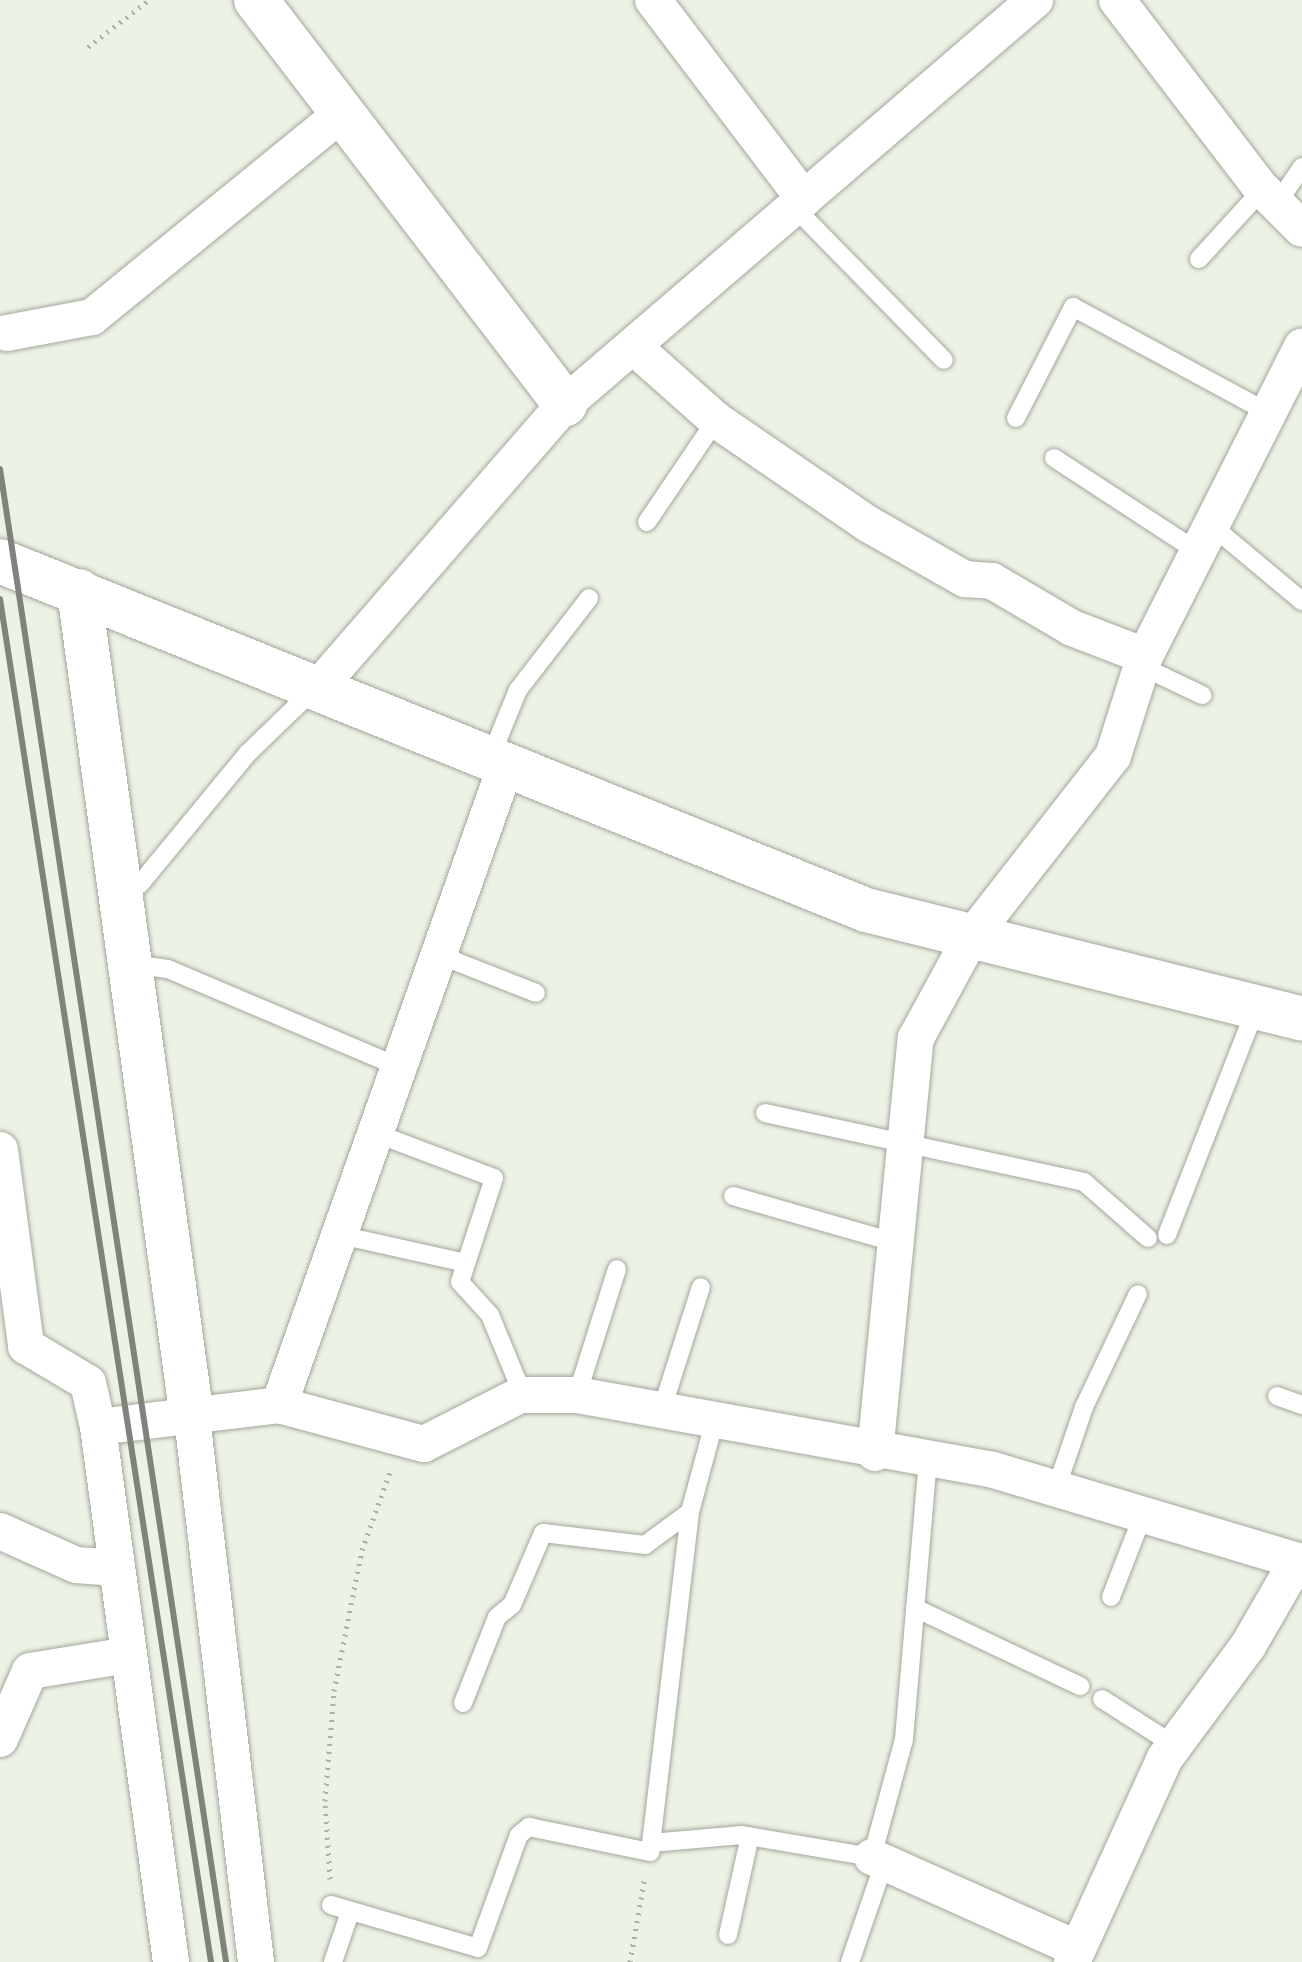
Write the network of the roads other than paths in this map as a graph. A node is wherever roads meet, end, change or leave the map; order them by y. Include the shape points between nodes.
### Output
1 (256, 0) edge
2 (653, 0) edge
3 (1035, 0) edge
4 (1117, 0) edge
5 (343, 112) junction
6 (1302, 167) edge
7 (1269, 197) junction
8 (799, 203) junction
9 (1302, 229) edge
10 (1199, 259) dead end
11 (7, 333) dead end
12 (634, 347) junction
13 (1302, 347) edge
14 (944, 360) dead end
15 (565, 404) junction
16 (1269, 413) junction
17 (1016, 418) dead end
18 (716, 420) junction
19 (1054, 458) dead end
20 (647, 522) dead end
21 (1205, 538) junction
22 (0, 561) edge
23 (79, 591) junction
24 (589, 598) dead end
25 (1302, 601) edge
26 (1143, 661) junction
27 (311, 693) junction
28 (1202, 695) dead end
29 (497, 765) junction
30 (121, 888) junction
31 (970, 939) junction
32 (439, 955) junction
33 (132, 964) junction
34 (536, 993) dead end
35 (1256, 1008) junction
36 (1302, 1019) edge
37 (399, 1067) junction
38 (765, 1113) dead end
39 (375, 1133) junction
40 (904, 1147) junction
41 (0, 1150) edge
42 (733, 1196) dead end
43 (340, 1235) junction
44 (1167, 1235) dead end
45 (1148, 1238) dead end
46 (897, 1243) junction
47 (466, 1263) junction
48 (617, 1269) dead end
49 (701, 1287) dead end
50 (1138, 1294) dead end
51 (523, 1395) junction
52 (577, 1395) junction
53 (1277, 1396) dead end
54 (279, 1405) junction
55 (1302, 1405) edge
56 (661, 1412) junction
57 (192, 1418) junction
58 (714, 1423) junction
59 (98, 1427) junction
60 (875, 1453) junction
61 (928, 1460) junction
62 (1056, 1489) junction
63 (690, 1512) junction
64 (1143, 1515) junction
65 (0, 1531) edge
66 (1300, 1561) edge
67 (117, 1568) junction
68 (1111, 1597) dead end
69 (915, 1608) junction
70 (129, 1655) junction
71 (1080, 1686) dead end
72 (1102, 1699) dead end
73 (463, 1703) dead end
74 (0, 1739) edge
75 (1174, 1745) junction
76 (750, 1836) junction
77 (650, 1852) road end
78 (878, 1860) junction
79 (331, 1905) road end
80 (350, 1912) junction
81 (728, 1935) dead end
82 (1074, 1955) edge
83 (171, 1962) edge
84 (256, 1962) edge
85 (333, 1962) edge
86 (850, 1962) edge

1 - 5 street
2 - 8 street
3 - 8 street
4 - 7 street
5 - 11 street via 92,317
5 - 15 street
6 - 7 lane
7 - 9 street
7 - 10 lane
8 - 12 street
8 - 14 lane
12 - 15 street
12 - 18 street
13 - 16 street
15 - 27 street
16 - 17 lane via 1073,307
16 - 21 street
18 - 20 lane
18 - 26 street via 868,524 965,579 992,581 1072,628
19 - 21 lane
21 - 25 lane
21 - 26 street
22 - 23 street
23 - 27 street
23 - 30 street
24 - 29 lane via 518,690
26 - 28 lane
26 - 31 street via 1113,756
27 - 29 street
27 - 30 lane via 248,753 140,884
29 - 31 street via 866,910
29 - 32 street
30 - 33 street
31 - 35 street
31 - 40 street via 916,1038
32 - 34 lane
32 - 37 street
33 - 37 lane via 168,969
33 - 57 street
35 - 36 street
35 - 44 lane
37 - 39 street
38 - 40 lane
39 - 43 street
39 - 47 lane via 494,1178
40 - 45 lane via 1084,1182
40 - 46 street
41 - 59 street via 26,1346 88,1383
42 - 46 lane
43 - 47 lane
43 - 54 street
46 - 60 street
47 - 51 lane via 460,1282 490,1315
48 - 52 lane
49 - 56 lane
50 - 62 lane via 1084,1407
51 - 52 street
51 - 54 street via 424,1444
52 - 56 street
53 - 55 lane
54 - 57 street
56 - 58 street
57 - 59 street
57 - 84 street
58 - 60 street
58 - 63 lane
59 - 67 street
60 - 61 street
61 - 62 street
61 - 69 lane
62 - 64 street
63 - 73 lane via 645,1545 543,1533 512,1605 497,1617
63 - 76 lane via 651,1843
64 - 66 street
64 - 68 lane
65 - 67 street via 76,1565
66 - 75 street via 1248,1646
67 - 70 street
69 - 71 lane
69 - 78 lane via 904,1739
70 - 74 street via 30,1671
70 - 83 street
72 - 75 lane
75 - 82 street
76 - 78 lane
76 - 81 lane
77 - 80 lane via 529,1827 519,1835 478,1948
78 - 82 street
78 - 86 lane
79 - 80 lane
80 - 85 lane

